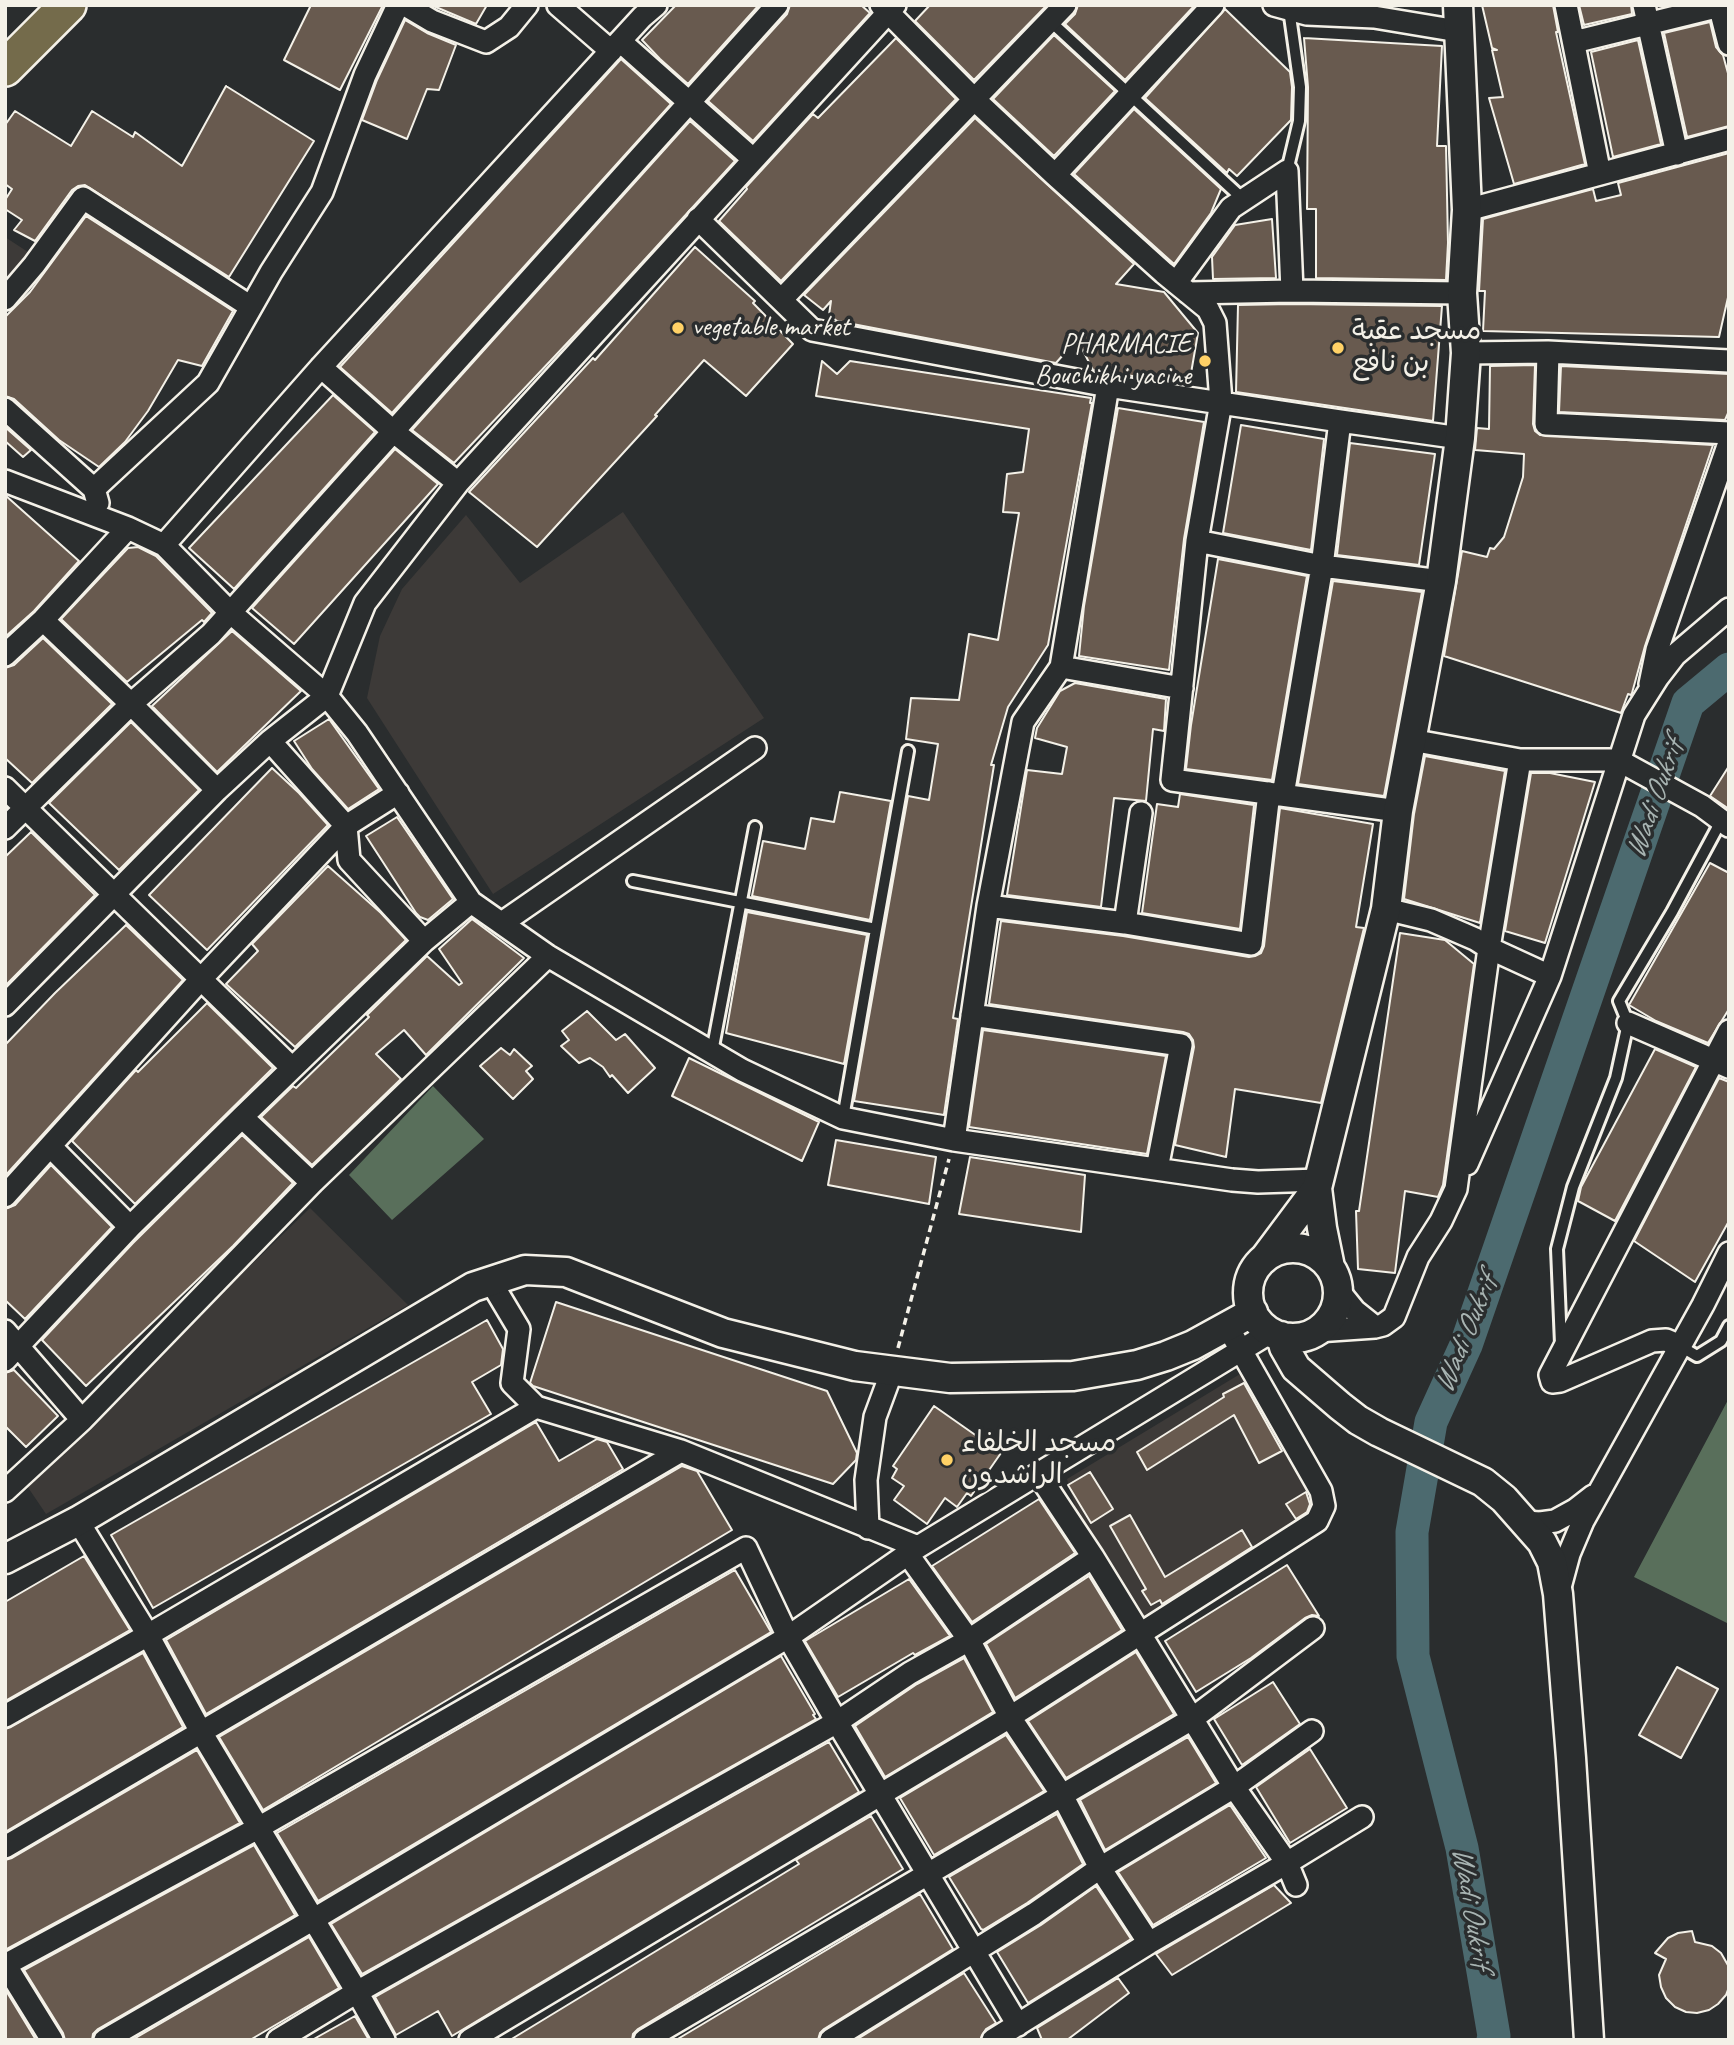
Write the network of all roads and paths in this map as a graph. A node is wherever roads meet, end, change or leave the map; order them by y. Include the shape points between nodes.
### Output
1 (68, 5) edge
2 (398, 5) edge
3 (405, 5) edge
4 (527, 5) edge
5 (558, 5) edge
6 (656, 5) edge
7 (777, 5) edge
8 (1065, 5) edge
9 (1213, 5) edge
10 (1566, 5) edge
11 (1719, 6) edge
12 (889, 7) edge
13 (1282, 7) edge
14 (1368, 11) edge
15 (1647, 15) edge
16 (1458, 18) edge
17 (1050, 20) junction
18 (1574, 42) junction
19 (1729, 44) edge
20 (615, 46) junction
21 (5, 68) edge
22 (1130, 95) junction
23 (975, 100) junction
24 (689, 103) junction
25 (1729, 139) edge
26 (1677, 154) junction
27 (753, 159) junction
28 (1287, 171) junction
29 (1600, 174) junction
30 (1055, 175) junction
31 (1243, 199) junction
32 (1467, 210) junction
33 (698, 219) junction
34 (1182, 288) junction
35 (1292, 291) junction
36 (1462, 293) junction
37 (5, 299) edge
38 (782, 299) junction
39 (251, 307) junction
40 (1548, 352) junction
41 (1466, 353) junction
42 (1729, 361) edge
43 (321, 367) junction
44 (1108, 386) junction
45 (1221, 402) junction
46 (5, 409) edge
47 (1340, 421) junction
48 (394, 432) junction
49 (1729, 433) edge
50 (1461, 438) junction
51 (1729, 443) edge
52 (7, 483) edge
53 (458, 484) junction
54 (93, 489) junction
55 (103, 518) junction
56 (128, 528) junction
57 (1197, 541) junction
58 (164, 545) junction
59 (1322, 566) junction
60 (1441, 581) junction
61 (1729, 609) edge
62 (230, 612) junction
63 (43, 620) junction
64 (9, 642) edge
65 (1061, 667) junction
66 (1182, 688) junction
67 (1649, 690) junction
68 (327, 696) junction
69 (131, 704) junction
70 (1411, 740) junction
71 (270, 741) junction
72 (755, 748) dead end
73 (908, 751) dead end
74 (1520, 760) junction
75 (1618, 760) junction
76 (5, 788) edge
77 (217, 790) junction
78 (398, 793) junction
79 (1276, 794) junction
80 (25, 808) junction
81 (1398, 811) junction
82 (1142, 813) dead end
83 (1725, 823) edge
84 (346, 826) junction
85 (755, 827) dead end
86 (5, 828) edge
87 (633, 881) dead end
88 (115, 895) junction
89 (471, 902) junction
90 (740, 902) junction
91 (988, 906) junction
92 (1385, 909) junction
93 (502, 923) junction
94 (1125, 923) junction
95 (876, 929) junction
96 (424, 941) junction
97 (1489, 948) junction
98 (548, 956) junction
99 (1550, 976) junction
100 (201, 979) junction
101 (5, 1005) edge
102 (972, 1015) junction
103 (1628, 1023) junction
104 (1729, 1031) edge
105 (712, 1052) junction
106 (1721, 1064) edge
107 (292, 1068) junction
108 (242, 1116) junction
109 (844, 1118) junction
110 (954, 1140) junction
111 (51, 1147) junction
112 (1157, 1169) junction
113 (312, 1183) junction
114 (1318, 1184) junction
115 (1456, 1189) junction
116 (5, 1196) edge
117 (130, 1227) junction
118 (1729, 1254) edge
119 (1264, 1259) junction
120 (1334, 1279) junction
121 (491, 1282) junction
122 (1729, 1326) edge
123 (1268, 1327) junction
124 (1375, 1327) junction
125 (1315, 1332) junction
126 (1234, 1338) junction
127 (10, 1346) edge
128 (1680, 1346) junction
129 (1562, 1350) junction
130 (892, 1371) junction
131 (1322, 1391) junction
132 (536, 1407) junction
133 (82, 1420) junction
134 (681, 1451) junction
135 (1038, 1474) junction
136 (1600, 1490) junction
137 (5, 1491) edge
138 (78, 1521) junction
139 (1525, 1522) junction
140 (868, 1528) junction
141 (913, 1550) junction
142 (1093, 1558) junction
143 (5, 1559) edge
144 (1558, 1594) junction
145 (1313, 1628) dead end
146 (1140, 1634) junction
147 (148, 1636) junction
148 (789, 1637) junction
149 (969, 1640) junction
150 (5, 1716) edge
151 (1010, 1717) junction
152 (1192, 1719) junction
153 (837, 1722) junction
154 (1312, 1731) dead end
155 (201, 1732) junction
156 (1234, 1787) junction
157 (880, 1795) junction
158 (1062, 1795) junction
159 (1362, 1817) dead end
160 (258, 1828) junction
161 (5, 1847) edge
162 (1287, 1863) junction
163 (1100, 1868) junction
164 (928, 1875) junction
165 (1296, 1885) dead end
166 (314, 1919) junction
167 (1149, 1943) junction
168 (973, 1950) junction
169 (5, 1964) edge
170 (358, 1992) junction
171 (1018, 2025) junction
172 (52, 2040) edge
173 (105, 2040) edge
174 (278, 2040) edge
175 (384, 2040) edge
176 (470, 2040) edge
177 (645, 2040) edge
178 (831, 2040) edge
179 (993, 2040) edge
180 (1588, 2040) edge

1 - 21 main road
2 - 39 street via 365,75 322,192
3 - 4 street via 486,42 509,27
5 - 20 street
6 - 20 street
7 - 24 street
8 - 17 street
9 - 22 street
10 - 18 street
11 - 15 street
11 - 19 street
12 - 23 street
12 - 27 street
13 - 14 street via 1307,13
13 - 28 lane via 1300,86 1299,121
14 - 16 street
15 - 18 street
15 - 26 street
16 - 32 street
17 - 22 lane
17 - 23 street
18 - 29 street
20 - 24 street
20 - 43 street
22 - 30 street
22 - 31 lane
23 - 30 street
23 - 38 street
24 - 27 street
24 - 48 street
25 - 26 street
26 - 29 street
27 - 33 street
28 - 31 street
28 - 35 street
29 - 32 street
30 - 34 street
31 - 34 street via 1231,208
32 - 36 street
33 - 38 street
33 - 53 street
34 - 35 street
34 - 45 street via 1208,309 1216,323
35 - 36 street
36 - 41 street
37 - 39 street via 83,198
38 - 44 street via 812,330
39 - 54 street via 208,383
40 - 41 street
40 - 42 street
40 - 49 street via 1546,424
41 - 50 street
43 - 48 street
43 - 58 street
44 - 45 street
44 - 65 street
45 - 47 street
45 - 57 street
46 - 54 street
47 - 50 street
47 - 59 street
48 - 53 street
48 - 62 street
50 - 60 street
51 - 67 street via 1657,650
52 - 55 street
53 - 68 street via 365,603
54 - 55 street
55 - 56 street
56 - 58 street
56 - 63 street
57 - 59 street
57 - 66 street
58 - 62 street
59 - 60 street
59 - 79 street
60 - 70 street
61 - 67 street via 1675,655
62 - 68 street
62 - 69 street
63 - 64 street
63 - 69 street
65 - 66 street
65 - 91 street via 1023,722
66 - 79 street via 1172,780
67 - 75 street via 1634,715
68 - 71 street
68 - 78 street
69 - 77 street
69 - 80 street
70 - 74 street
70 - 81 street
71 - 77 street
71 - 84 street
72 - 93 street
73 - 95 lane
74 - 75 street
74 - 97 street
75 - 83 street
75 - 99 street
76 - 80 street
77 - 88 street
78 - 84 street
78 - 89 street
79 - 81 street
79 - 94 street via 1251,944
80 - 86 street
80 - 88 street
81 - 92 street
82 - 94 street
83 - 103 lane via 1619,1001
84 - 96 street via 349,860
84 - 100 street
85 - 90 lane
87 - 90 lane
88 - 100 street
88 - 101 street
89 - 93 street
89 - 96 street
90 - 95 lane
90 - 105 lane
91 - 94 street
91 - 102 street
92 - 97 street via 1431,920
92 - 114 street
93 - 98 street
95 - 109 lane
96 - 107 street
97 - 99 street
97 - 115 street
98 - 105 street
98 - 113 street
99 - 115 street
100 - 107 street
100 - 111 street
102 - 110 street
102 - 112 street via 1181,1045
103 - 106 street
103 - 129 lane via 1616,1078 1573,1187 1557,1249
104 - 106 street
105 - 109 street
106 - 129 street
107 - 108 street
108 - 113 street
108 - 117 street
109 - 110 street
110 - 112 street
110 - 130 path
111 - 116 street
111 - 117 street
112 - 114 street via 1258,1182
113 - 133 street
114 - 119 street
114 - 120 street
115 - 124 street via 1418,1257 1398,1311 1390,1322
117 - 127 street
118 - 128 street
119 - 120 street via 1286,1249 1311,1252 1321,1258
119 - 123 street via 1251,1278 1249,1301
120 - 124 street via 1355,1311
120 - 125 street via 1335,1310
121 - 130 street via 525,1270 566,1272 723,1333
121 - 132 street via 519,1329 512,1382
121 - 138 street via 473,1287
122 - 128 lane via 1721,1341 1697,1356
123 - 125 street via 1291,1338
123 - 126 street
123 - 131 street via 1296,1368
124 - 125 street
125 - 131 street via 1313,1358
126 - 130 street via 1073,1376 950,1378
126 - 135 street
126 - 146 street via 1321,1491 1322,1514 1312,1525
127 - 133 street
128 - 129 street via 1666,1339 1652,1341 1552,1382 1550,1375
128 - 136 street
130 - 140 street via 875,1417 866,1480
131 - 139 street via 1359,1420 1483,1482
132 - 134 street
132 - 147 street
133 - 137 street
134 - 140 street
134 - 155 street
135 - 141 street
135 - 142 street
136 - 139 street via 1555,1521
136 - 144 street via 1569,1554
138 - 143 street
138 - 147 street
139 - 144 street via 1552,1562
140 - 141 street
141 - 148 street
141 - 149 street
142 - 146 street
142 - 149 street
144 - 180 street
145 - 152 street
146 - 151 street
146 - 152 street
147 - 150 street
147 - 155 street
148 - 153 street
148 - 160 street via 746,1548
148 - 166 street
149 - 151 street
149 - 153 street
151 - 157 street
151 - 158 street
152 - 156 street
152 - 158 street
153 - 157 street
153 - 170 street
154 - 156 street
155 - 160 street
155 - 161 street
156 - 162 street
156 - 163 street
157 - 164 street
157 - 176 street
158 - 163 street
158 - 164 street
159 - 162 street
160 - 166 street
160 - 169 street
162 - 165 street
162 - 167 street
163 - 167 street
163 - 168 street
164 - 168 street
164 - 177 street
166 - 170 street
166 - 173 street
167 - 171 street
168 - 171 street
168 - 178 street
169 - 172 street
170 - 174 street
170 - 175 street
171 - 179 street

